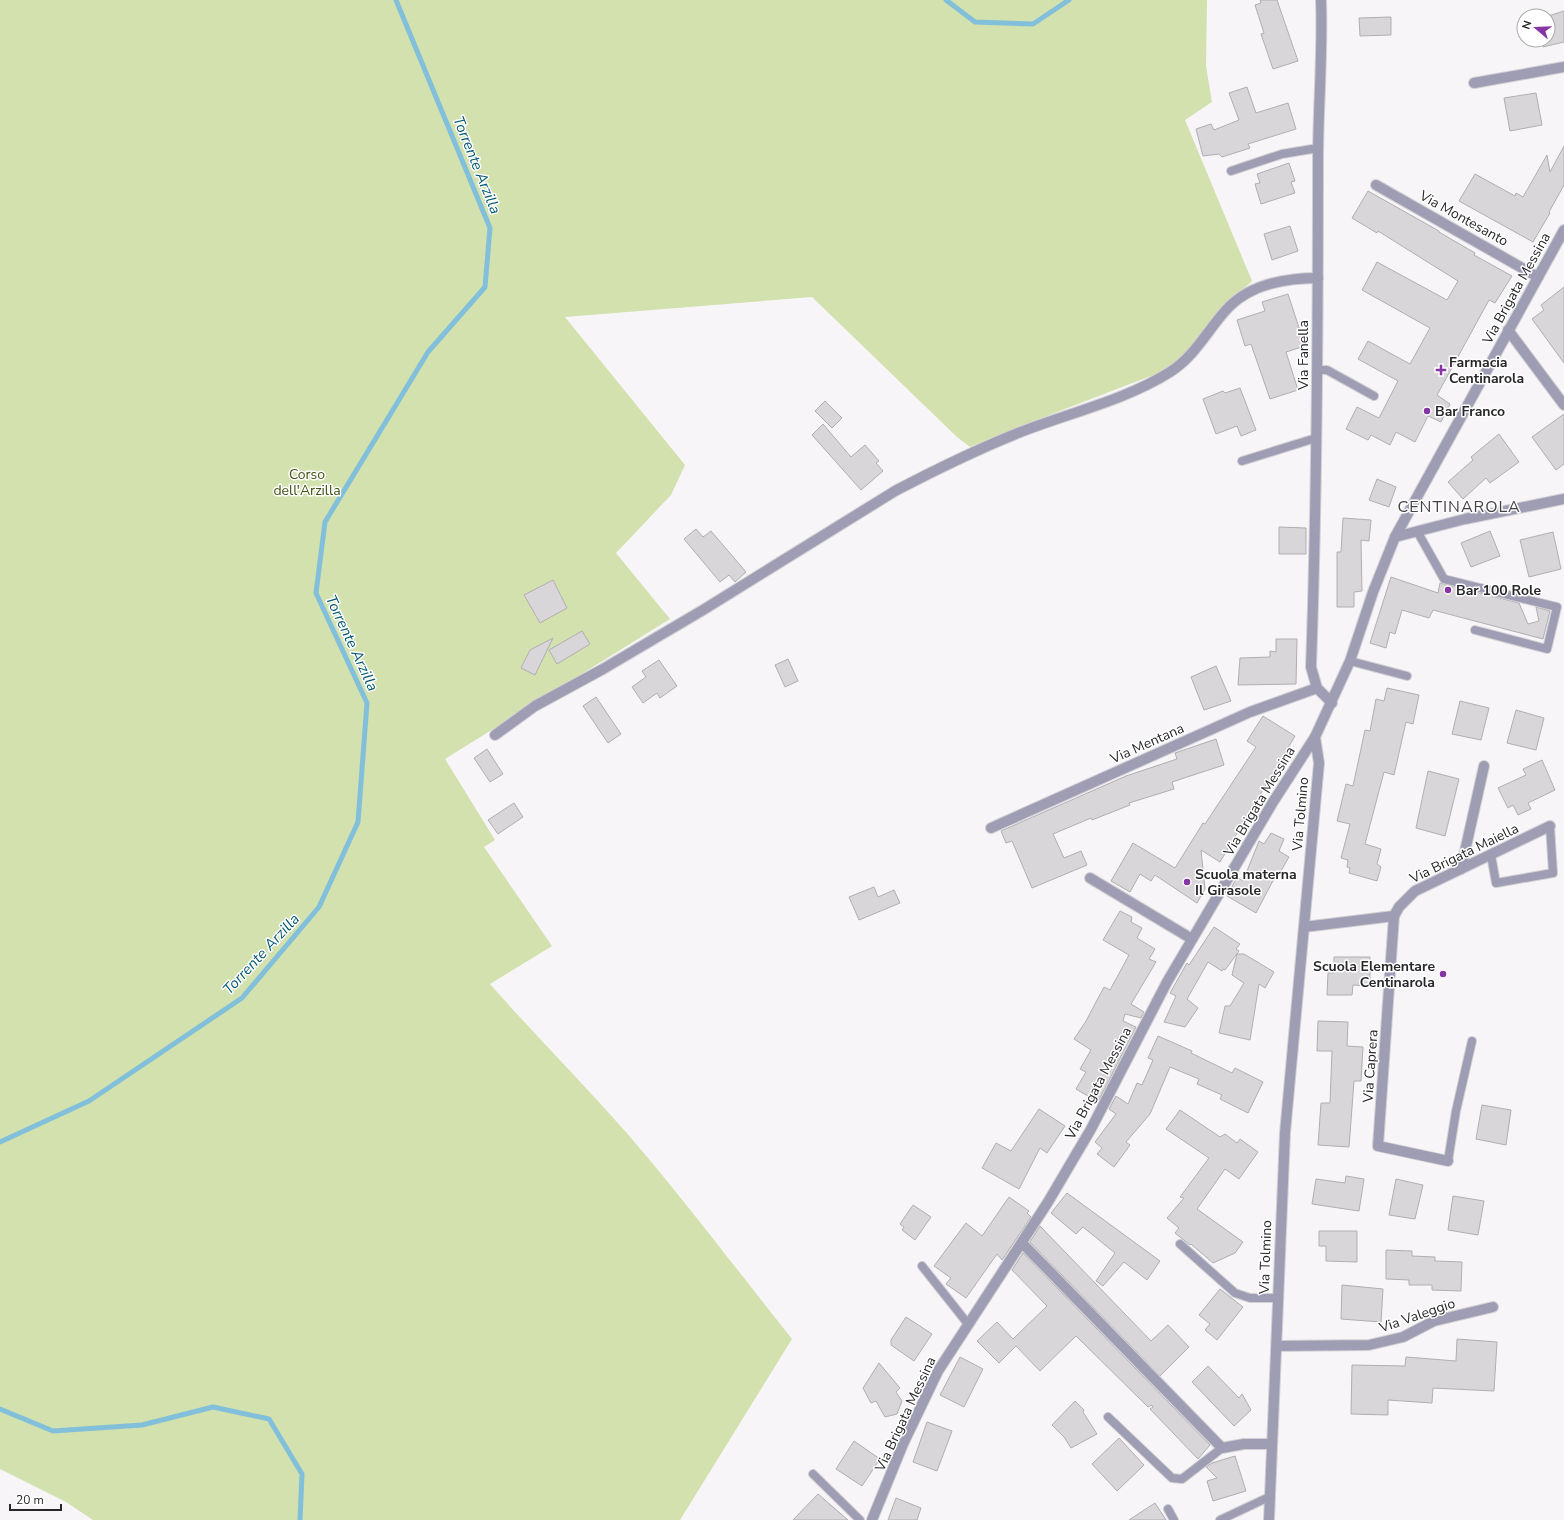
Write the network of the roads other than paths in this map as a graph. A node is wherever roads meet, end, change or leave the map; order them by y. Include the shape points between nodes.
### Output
1 (1321, 0) edge
2 (1564, 67) edge
3 (1474, 83) dead end
4 (1318, 148) junction
5 (1230, 171) dead end
6 (1376, 185) dead end
7 (1564, 230) edge
8 (1538, 276) junction
9 (1318, 278) junction
10 (1508, 330) junction
11 (1317, 370) junction
12 (1374, 396) dead end
13 (1564, 405) edge
14 (1316, 438) junction
15 (1242, 461) dead end
16 (1564, 499) edge
17 (1417, 531) junction
18 (1395, 537) junction
19 (1475, 630) dead end
20 (1350, 661) junction
21 (1407, 676) dead end
22 (1317, 688) junction
23 (1332, 703) junction
24 (495, 735) dead end
25 (1315, 737) junction
26 (1484, 766) dead end
27 (1550, 826) joint
28 (991, 828) dead end
29 (1491, 855) junction
30 (1461, 869) junction
31 (1090, 878) dead end
32 (1394, 916) junction
33 (1304, 927) junction
34 (1192, 939) junction
35 (1472, 1041) dead end
36 (1448, 1161) joint
37 (1022, 1243) junction
38 (1180, 1244) dead end
39 (922, 1266) dead end
40 (1278, 1298) junction
41 (1493, 1307) dead end
42 (968, 1324) junction
43 (1277, 1346) junction
44 (1108, 1417) dead end
45 (1272, 1444) junction
46 (1222, 1448) junction
47 (813, 1474) dead end
48 (1270, 1497) junction
49 (1168, 1509) dead end
50 (860, 1520) edge
51 (872, 1520) edge
52 (1174, 1520) edge
53 (1220, 1520) edge
54 (1269, 1520) edge

1 - 4 street, Via Fanella
2 - 3 street
4 - 5 lane via 1282,154
4 - 9 street, Via Fanella
6 - 8 street, Via Montesanto
7 - 8 street, Via Brigata Messina
8 - 10 street, Via Brigata Messina
9 - 11 street, Via Fanella
9 - 24 street via 1278,281 1244,294 1226,310 1189,358 1171,372 1146,386 1018,433 928,473 703,610 535,706
10 - 13 street
10 - 18 street, Via Brigata Messina
11 - 12 lane via 1327,370
11 - 14 street, Via Fanella
14 - 15 lane
14 - 22 street, Via Fanella via 1311,667
16 - 17 street
17 - 18 street
17 - 19 lane via 1444,579 1558,607 1547,649
18 - 20 street, Via Brigata Messina
20 - 21 lane
20 - 23 street, Via Brigata Messina
22 - 23 street, Via Fanella
22 - 28 street, Via Mentana via 1250,712
23 - 25 street, Via Brigata Messina
25 - 33 street, Via Tolmino via 1319,763
25 - 34 street, Via Brigata Messina via 1273,802
26 - 30 street
27 - 29 street, Via Brigata Maiella
27 - 29 lane via 1553,873 1496,883
29 - 30 street, Via Brigata Maiella
30 - 32 street, Via Brigata Maiella via 1415,891
31 - 34 street
32 - 33 street
32 - 36 street, Via Caprera via 1378,1146
33 - 40 street, Via Tolmino via 1285,1133
34 - 37 street, Via Brigata Messina via 1091,1130
35 - 36 lane
37 - 42 street, Via Brigata Messina
37 - 46 street
38 - 40 lane via 1235,1293 1250,1298
39 - 42 lane
40 - 43 street, Via Tolmino
41 - 43 street, Via Valeggio via 1434,1321 1403,1337 1369,1345
42 - 51 street, Via Brigata Messina via 938,1371 903,1444
43 - 45 street, Via Tolmino
44 - 46 lane via 1172,1478 1182,1479
45 - 46 street via 1244,1444
45 - 48 street, Via Tolmino
47 - 50 lane
48 - 53 lane
48 - 54 street, Via Tolmino
49 - 52 lane

